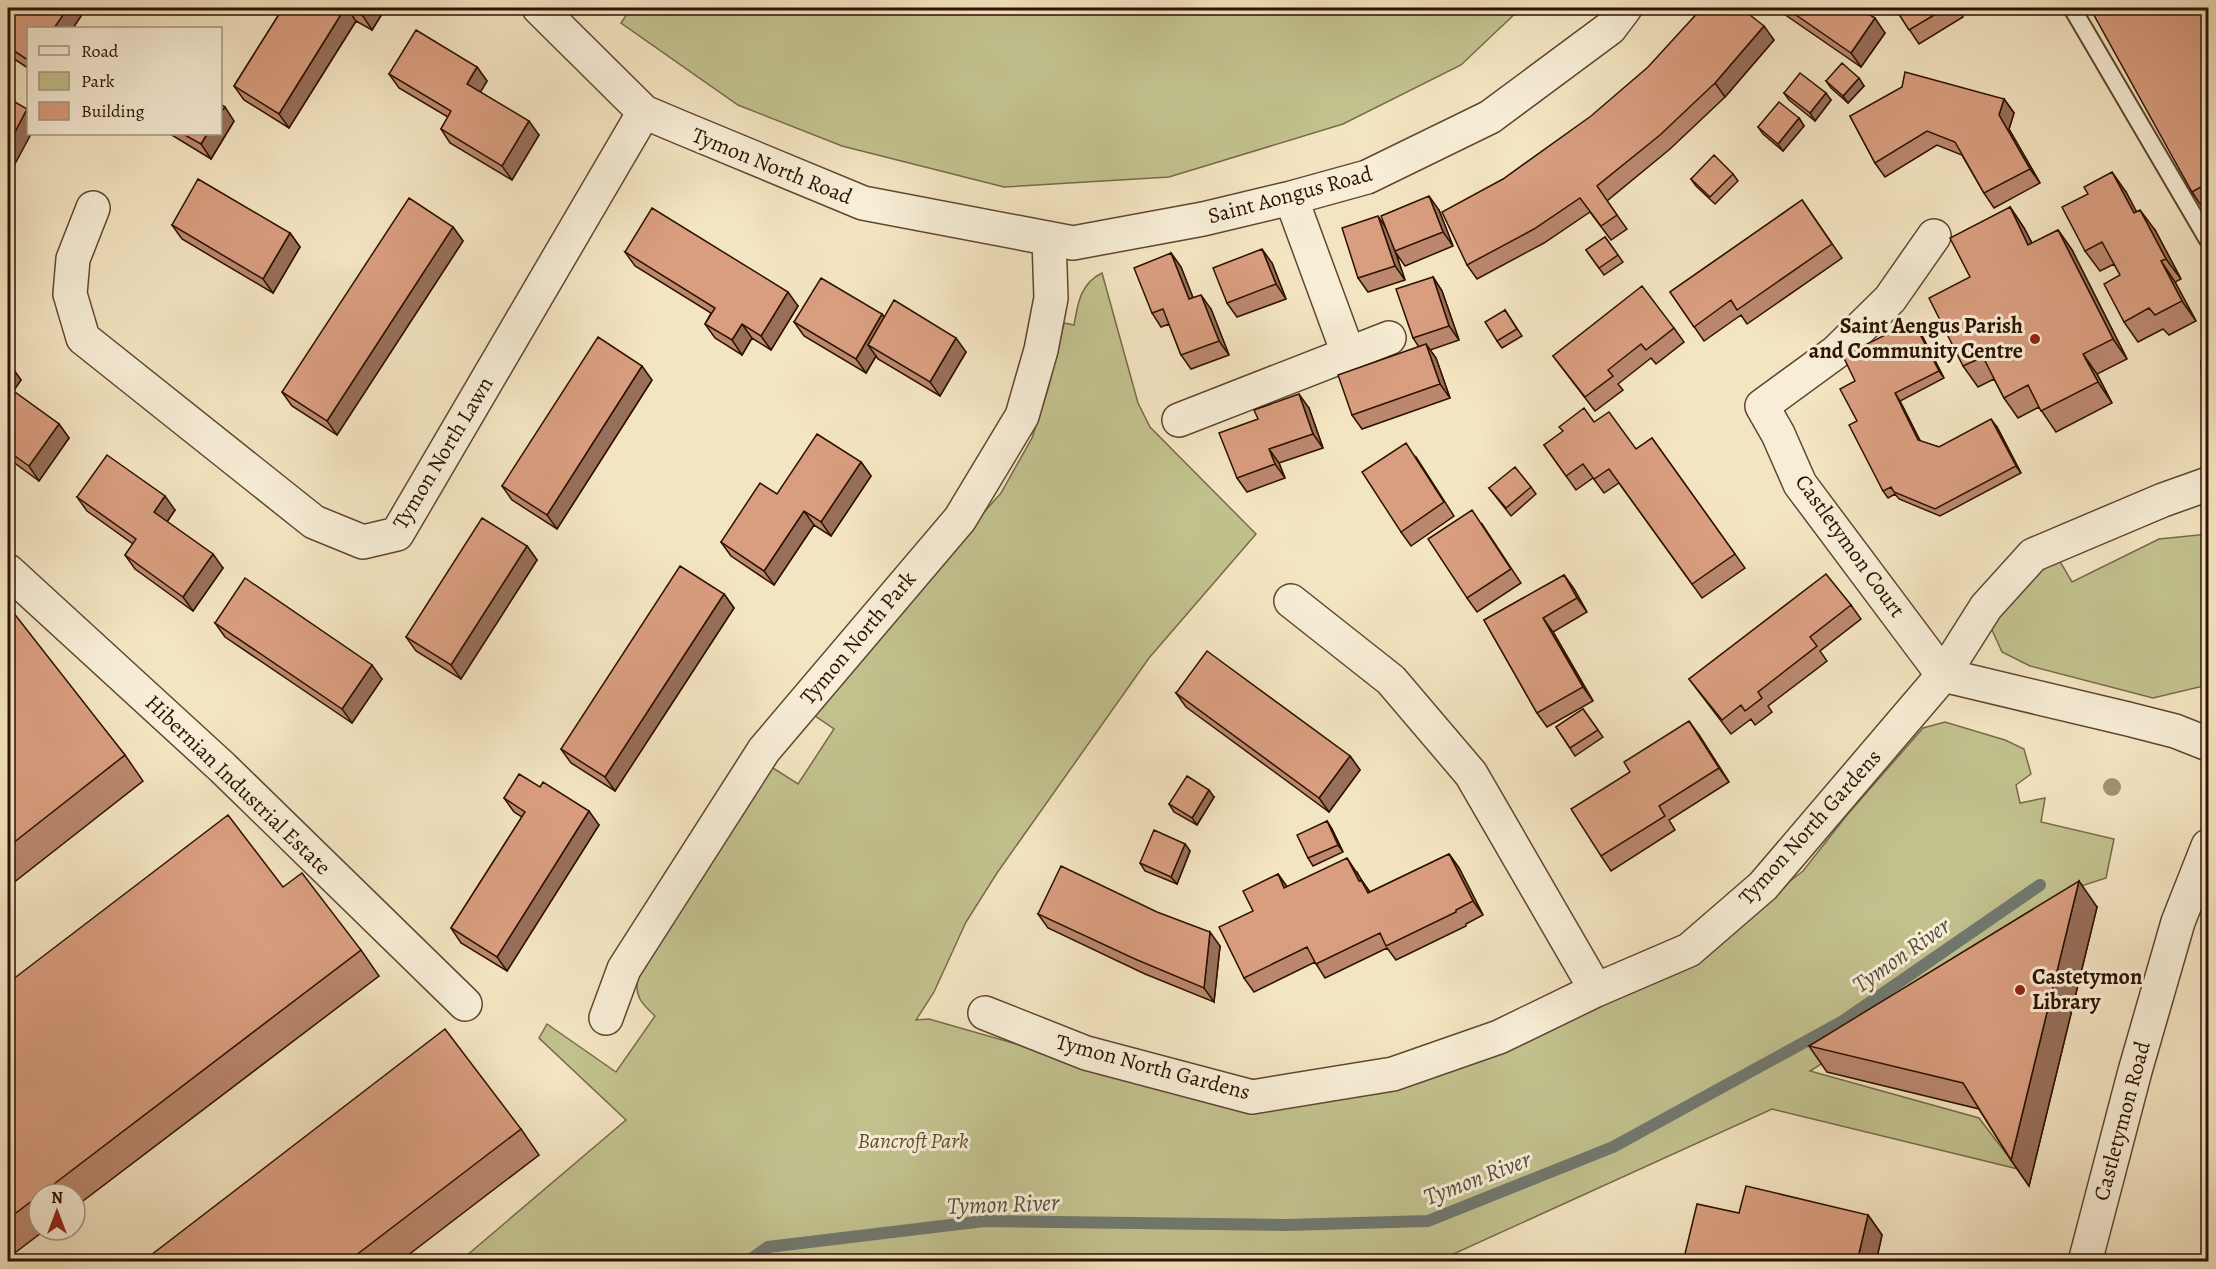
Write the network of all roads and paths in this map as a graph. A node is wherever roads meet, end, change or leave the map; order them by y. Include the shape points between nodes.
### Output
1 (539, 8) edge
2 (2072, 8) edge
3 (1609, 14) edge
4 (644, 112) junction
5 (1292, 198) junction
6 (93, 208) dead end
7 (1934, 236) dead end
8 (1049, 239) junction
9 (2208, 240) edge
10 (1389, 338) dead end
11 (1348, 353) junction
12 (1179, 420) dead end
13 (2208, 484) edge
14 (8, 570) edge
15 (1291, 601) dead end
16 (1943, 675) junction
17 (2208, 744) edge
18 (2208, 846) edge
19 (1596, 990) junction
20 (465, 1004) dead end
21 (985, 1013) dead end
22 (606, 1018) dead end
23 (2085, 1262) edge

1 - 4 street, Tymon North Road
2 - 9 lane
3 - 5 street, Saint Aongus Road via 1490,117 1366,177
4 - 6 street, Tymon North Lawn via 397,534 363,542 314,522 83,338 70,294 72,259
4 - 8 street, Tymon North Road via 863,203
5 - 8 street, Saint Aongus Road via 1073,243
5 - 11 street
7 - 16 street, Castletymon Court via 1890,299 1836,352 1762,406 1800,484
8 - 22 street, Tymon North Park via 1051,298 1022,416 960,519 764,750 624,969
10 - 11 street
11 - 12 street
13 - 16 street, Tymon North Gardens via 2033,555 1986,607
14 - 20 street, Hibernian Industrial Estate via 223,768
15 - 19 street via 1391,680 1471,774
16 - 17 street via 2175,731
16 - 19 street, Tymon North Gardens via 1763,886 1689,950
18 - 23 street, Castletymon Road via 2178,922
19 - 21 street, Tymon North Gardens via 1499,1037 1393,1074 1252,1097 1086,1053

